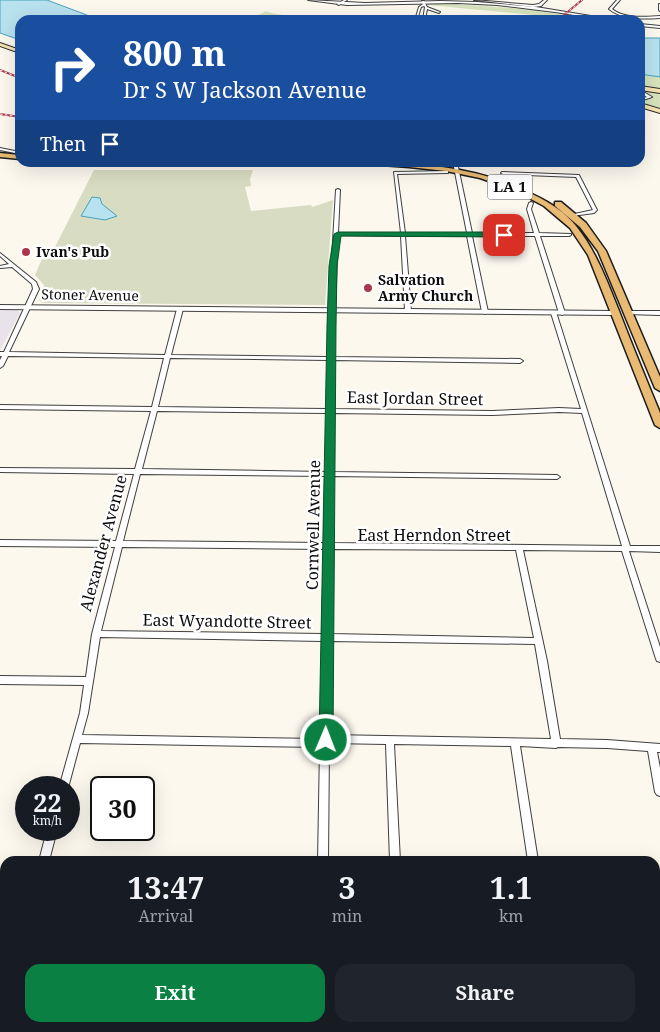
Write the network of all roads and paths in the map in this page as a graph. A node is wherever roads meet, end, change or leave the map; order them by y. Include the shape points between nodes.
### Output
1 (310, 0) edge
2 (346, 0) edge
3 (437, 0) edge
4 (475, 0) edge
5 (487, 0) edge
6 (546, 0) edge
7 (619, 0) edge
8 (445, 2) junction
9 (451, 2) junction
10 (338, 4) junction
11 (424, 4) edge
12 (660, 6) edge
13 (660, 10) edge
14 (425, 14) joint
15 (418, 15) edge
16 (575, 15) edge
17 (581, 15) edge
18 (630, 15) edge
19 (645, 17) edge
20 (660, 17) edge
21 (645, 26) edge
22 (660, 28) edge
23 (0, 46) edge
24 (15, 52) edge
25 (645, 91) edge
26 (660, 92) edge
27 (645, 105) edge
28 (660, 112) edge
29 (0, 149) edge
30 (0, 155) edge
31 (15, 155) edge
32 (15, 156) edge
33 (15, 158) edge
34 (0, 159) edge
35 (456, 167) edge
36 (459, 167) edge
37 (461, 167) edge
38 (447, 172) dead end
39 (503, 173) dead end
40 (338, 190) dead end
41 (531, 203) dead end
42 (572, 215) junction
43 (338, 234) junction
44 (403, 234) junction
45 (470, 235) junction
46 (538, 235) junction
47 (569, 235) dead end
48 (0, 254) edge
49 (12, 264) junction
50 (0, 266) edge
51 (0, 307) edge
52 (28, 307) junction
53 (180, 309) junction
54 (332, 310) junction
55 (408, 311) junction
56 (485, 312) junction
57 (554, 313) junction
58 (562, 313) junction
59 (615, 313) junction
60 (628, 313) junction
61 (660, 313) edge
62 (3, 354) edge
63 (168, 356) junction
64 (332, 357) junction
65 (520, 360) dead end
66 (0, 366) edge
67 (660, 388) edge
68 (0, 408) edge
69 (154, 409) junction
70 (331, 411) junction
71 (584, 411) junction
72 (660, 425) edge
73 (0, 470) edge
74 (139, 472) junction
75 (330, 474) junction
76 (557, 477) dead end
77 (0, 543) edge
78 (119, 545) junction
79 (329, 548) junction
80 (519, 549) junction
81 (626, 549) junction
82 (660, 549) edge
83 (96, 634) junction
84 (327, 636) junction
85 (538, 641) junction
86 (660, 660) edge
87 (0, 680) edge
88 (89, 681) junction
89 (78, 739) junction
90 (326, 741) junction
91 (390, 741) junction
92 (515, 743) junction
93 (556, 744) junction
94 (656, 748) edge
95 (67, 776) edge
96 (660, 792) edge
97 (49, 841) edge
98 (45, 856) edge
99 (322, 856) edge
100 (395, 856) edge
101 (533, 856) edge

1 - 10 street
2 - 10 street
3 - 9 street
4 - 5 street
5 - 6 street via 535,6
7 - 18 street via 610,8 613,12
8 - 9 street
8 - 11 street
8 - 16 street
9 - 17 street
10 - 11 street
11 - 14 street
11 - 14 street via 437,12
11 - 15 street
12 - 13 street
19 - 20 street
21 - 22 street
23 - 24 main road
25 - 26 main road
27 - 28 main road
29 - 31 street
30 - 32 main road
33 - 34 main road
35 - 45 street
36 - 59 main road, LA 1 via 516,189 566,220 589,249
37 - 42 main road, LA 1 via 524,186
38 - 44 street via 395,173
39 - 42 street via 578,176 595,210
40 - 43 street, Cornwell Avenue
41 - 46 street via 529,209
42 - 60 main road, LA 1 via 599,246
43 - 44 street
43 - 54 street, Cornwell Avenue
44 - 45 street
44 - 55 street
45 - 46 street
45 - 56 street
46 - 47 street
46 - 58 street
48 - 49 street
49 - 50 street
49 - 52 street via 36,286
51 - 52 street, Stoner Avenue
52 - 53 street, Stoner Avenue
52 - 62 street
53 - 54 street, Stoner Avenue
53 - 63 street, Alexander Avenue
54 - 55 street, Stoner Avenue
54 - 64 street, Cornwell Avenue
55 - 56 street, Stoner Avenue
56 - 57 street, Stoner Avenue
57 - 58 street, Stoner Avenue
57 - 71 street
58 - 59 street, Stoner Avenue
59 - 60 main road
59 - 72 main road, LA 1
60 - 61 street
60 - 67 main road, LA 1
62 - 63 street
62 - 66 street
63 - 64 street
63 - 69 street, Alexander Avenue
64 - 65 street
64 - 70 street, Cornwell Avenue
68 - 69 street, East Jordan Street
69 - 70 street, East Jordan Street
69 - 74 street, Alexander Avenue
70 - 71 street, East Jordan Street
70 - 75 street, Cornwell Avenue
71 - 81 street
73 - 74 street
74 - 75 street
74 - 78 street, Alexander Avenue
75 - 76 street
75 - 79 street, Cornwell Avenue
77 - 78 street, East Herndon Street
78 - 79 street, East Herndon Street
78 - 83 street, Alexander Avenue
79 - 80 street, East Herndon Street
79 - 84 street, Cornwell Avenue
80 - 81 street, East Herndon Street
80 - 85 street
81 - 82 street, East Herndon Street
81 - 86 street
83 - 84 street, East Wyandotte Street
83 - 88 street, Alexander Avenue
84 - 85 street, East Wyandotte Street
84 - 90 street, Cornwell Avenue
85 - 93 street
87 - 88 street
88 - 89 street, Alexander Avenue
89 - 90 street
89 - 95 street, Alexander Avenue
90 - 91 street
90 - 99 street, Cornwell Avenue
91 - 92 street
91 - 100 street
92 - 93 street
92 - 101 street
93 - 94 street
94 - 96 street
97 - 98 street

